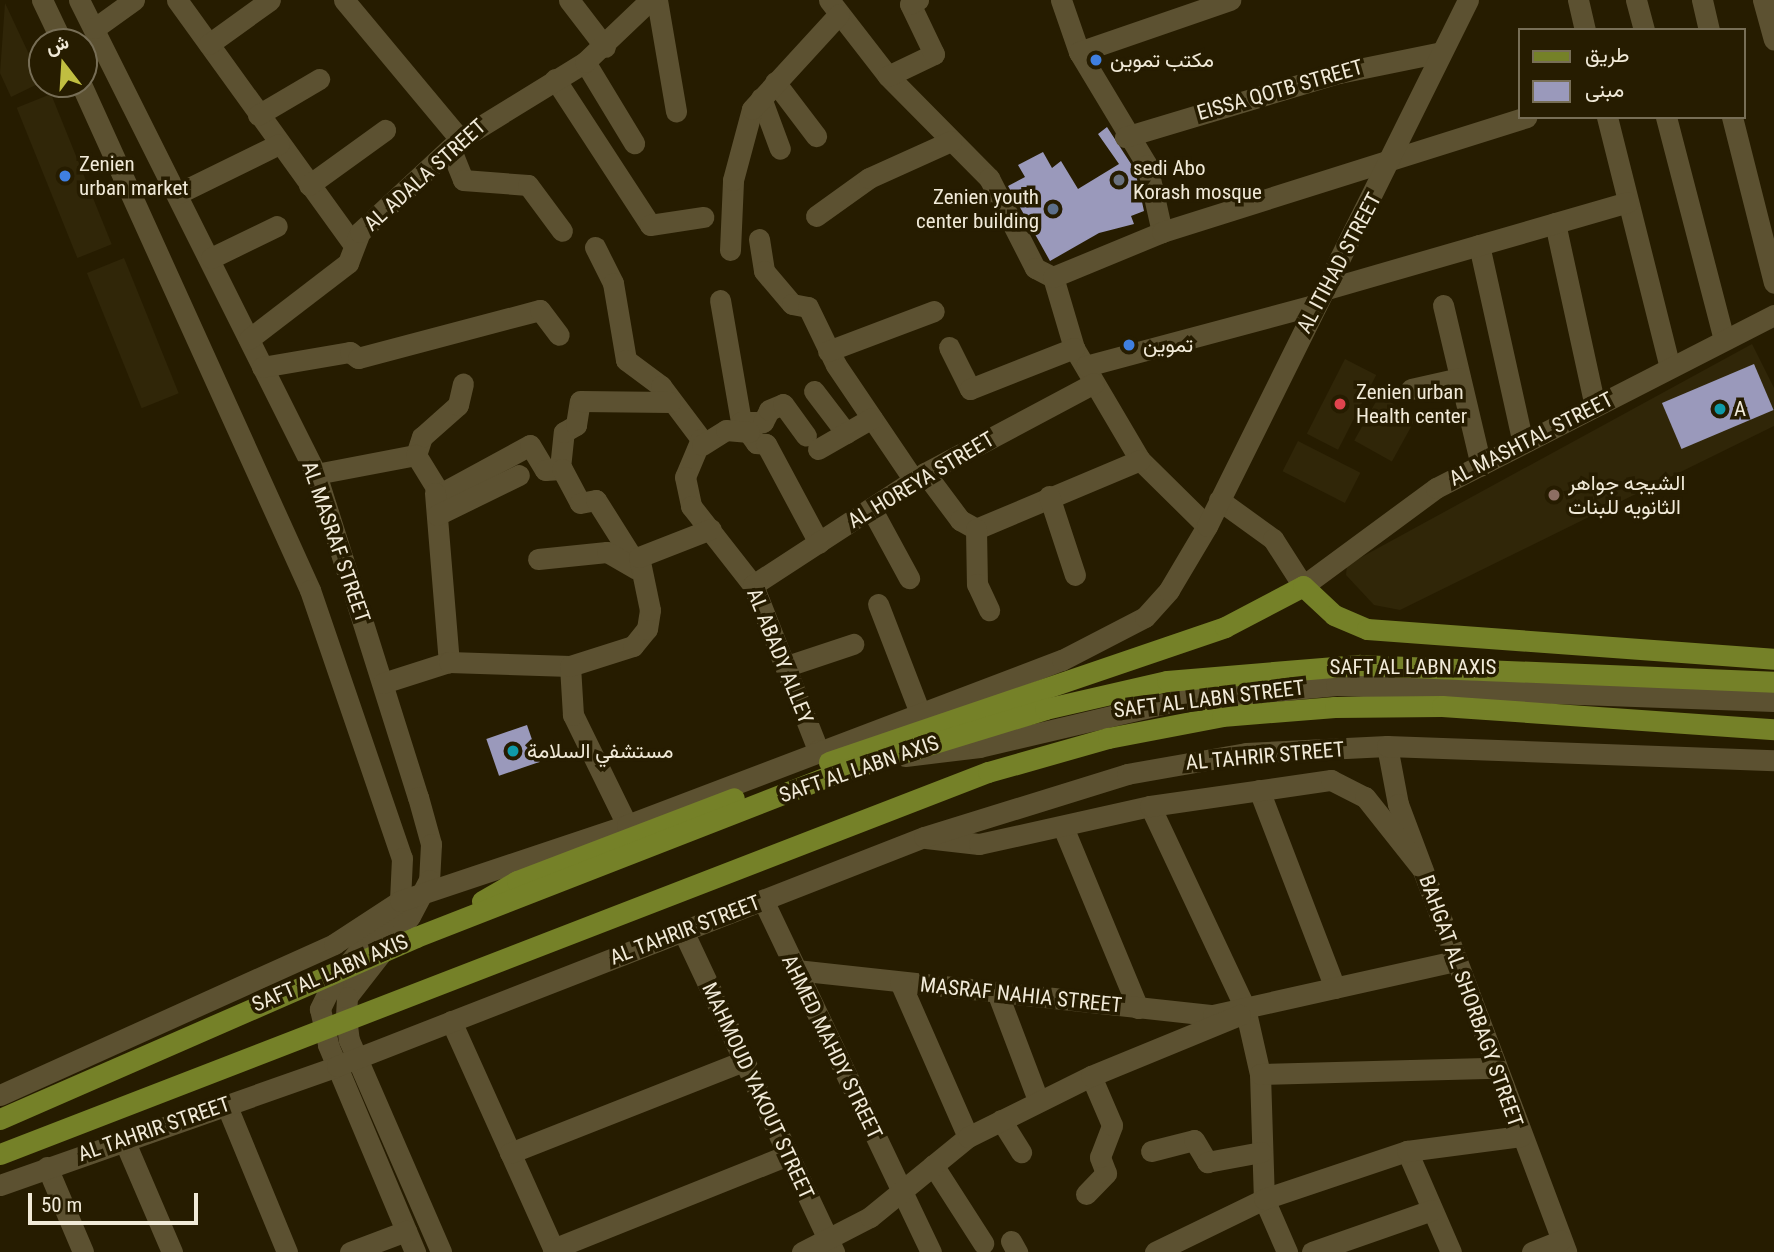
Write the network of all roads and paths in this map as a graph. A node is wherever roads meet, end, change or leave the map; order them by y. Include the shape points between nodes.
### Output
1 (43, 0) edge
2 (79, 0) edge
3 (134, 0) edge
4 (177, 0) edge
5 (270, 0) edge
6 (344, 0) edge
7 (569, 0) edge
8 (650, 0) edge
9 (657, 0) edge
10 (918, 0) edge
11 (1060, 0) edge
12 (1230, 0) edge
13 (1468, 0) edge
14 (1578, 0) edge
15 (1636, 0) edge
16 (1702, 0) edge
17 (1763, 0) edge
18 (834, 7) edge
19 (95, 27) junction
20 (56, 28) edge
21 (1585, 28) edge
22 (1643, 28) edge
23 (1709, 28) edge
24 (1774, 40) edge
25 (209, 44) junction
26 (604, 47) junction
27 (1079, 52) junction
28 (1437, 53) junction
29 (585, 62) junction
30 (888, 76) junction
31 (319, 79) dead end
32 (555, 79) junction
33 (768, 90) junction
34 (87, 98) edge
35 (676, 111) dead end
36 (258, 115) junction
37 (1519, 119) edge
38 (1607, 119) edge
39 (1667, 119) edge
40 (1732, 119) edge
41 (385, 130) dead end
42 (816, 136) dead end
43 (1125, 136) junction
44 (951, 142) junction
45 (634, 143) dead end
46 (279, 144) junction
47 (455, 145) junction
48 (779, 149) dead end
49 (1395, 156) junction
50 (309, 185) junction
51 (178, 193) junction
52 (1628, 202) junction
53 (816, 216) dead end
54 (703, 217) dead end
55 (1555, 223) junction
56 (277, 226) dead end
57 (562, 232) dead end
58 (1161, 232) junction
59 (759, 239) dead end
60 (354, 245) junction
61 (1479, 245) junction
62 (595, 247) dead end
63 (730, 250) dead end
64 (211, 258) junction
65 (1053, 276) junction
66 (1774, 283) edge
67 (1322, 296) junction
68 (720, 300) dead end
69 (1443, 305) dead end
70 (934, 311) dead end
71 (1774, 314) edge
72 (559, 335) dead end
73 (249, 339) junction
74 (1724, 340) junction
75 (949, 347) dead end
76 (1074, 348) junction
77 (828, 351) junction
78 (1670, 367) junction
79 (262, 368) junction
80 (1090, 375) junction
81 (1460, 378) junction
82 (463, 384) dead end
83 (1411, 389) dead end
84 (814, 391) dead end
85 (670, 402) junction
86 (1595, 406) junction
87 (872, 418) junction
88 (745, 427) junction
89 (846, 433) junction
90 (1523, 443) junction
91 (702, 445) junction
92 (416, 455) junction
93 (1140, 460) junction
94 (1481, 466) junction
95 (560, 468) junction
96 (316, 474) junction
97 (519, 475) dead end
98 (920, 477) junction
99 (435, 493) junction
100 (1049, 496) junction
101 (1219, 500) junction
102 (871, 508) junction
103 (437, 515) junction
104 (1207, 526) junction
105 (711, 529) junction
106 (976, 529) junction
107 (819, 543) junction
108 (538, 559) dead end
109 (636, 566) junction
110 (1075, 575) dead end
111 (909, 578) dead end
112 (753, 585) junction
113 (1303, 586) junction
114 (877, 604) dead end
115 (989, 610) dead end
116 (853, 645) dead end
117 (1774, 659) edge
118 (449, 662) junction
119 (570, 666) junction
120 (787, 666) junction
121 (383, 682) junction
122 (1774, 682) edge
123 (1774, 701) edge
124 (920, 713) junction
125 (393, 715) junction
126 (359, 729) junction
127 (1774, 729) edge
128 (1387, 746) junction
129 (818, 750) junction
130 (1774, 760) edge
131 (1259, 790) junction
132 (1150, 806) junction
133 (628, 825) junction
134 (1063, 828) junction
135 (924, 837) junction
136 (1422, 869) junction
137 (422, 893) junction
138 (400, 901) junction
139 (763, 901) junction
140 (682, 931) junction
141 (416, 937) junction
142 (1455, 961) junction
143 (796, 970) junction
144 (900, 982) junction
145 (1335, 988) junction
146 (997, 992) junction
147 (1138, 1008) junction
148 (1245, 1008) junction
149 (451, 1021) junction
150 (358, 1058) junction
151 (744, 1061) junction
152 (337, 1066) junction
153 (1495, 1068) junction
154 (1260, 1074) junction
155 (1091, 1076) junction
156 (0, 1096) edge
157 (1038, 1100) junction
158 (226, 1104) junction
159 (0, 1119) edge
160 (1001, 1120) junction
161 (1521, 1136) junction
162 (968, 1137) junction
163 (0, 1139) edge
164 (124, 1140) junction
165 (1151, 1151) dead end
166 (1407, 1151) junction
167 (1261, 1152) junction
168 (510, 1153) junction
169 (1021, 1153) dead end
170 (0, 1154) edge
171 (788, 1155) junction
172 (933, 1165) junction
173 (47, 1167) junction
174 (10, 1181) edge
175 (902, 1192) junction
176 (1086, 1194) dead end
177 (1264, 1199) junction
178 (1433, 1210) junction
179 (406, 1231) junction
180 (983, 1243) dead end
181 (1183, 1246) edge
182 (1564, 1246) edge
183 (831, 1247) edge
184 (554, 1250) edge
185 (83, 1252) edge
186 (172, 1252) edge
187 (286, 1252) edge
188 (350, 1252) edge
189 (415, 1252) edge
190 (440, 1252) edge
191 (802, 1252) edge
192 (931, 1252) edge
193 (1155, 1252) edge
194 (1287, 1252) edge
195 (1312, 1252) edge
196 (1451, 1252) edge
197 (1532, 1252) edge

1 - 20 street
2 - 19 street, AL MASRAF STREET
3 - 19 street
4 - 25 street
5 - 25 street
6 - 47 street
7 - 26 street
8 - 26 street, AL ADALA STREET
9 - 35 street
10 - 30 street via 910,4 934,54
11 - 27 street
12 - 27 street
13 - 28 street, AL ITIHAD STREET
14 - 21 street
15 - 22 street
16 - 23 street
17 - 24 street
18 - 30 street
18 - 33 street
19 - 51 street, AL MASRAF STREET
25 - 36 street
26 - 29 street, AL ADALA STREET
27 - 43 street
28 - 43 street, EISSA QOTB STREET via 1351,69
28 - 49 street, AL ITIHAD STREET
29 - 32 street, AL ADALA STREET
29 - 45 street
30 - 44 street
31 - 36 street
32 - 47 street, AL ADALA STREET
32 - 54 street via 650,225
33 - 42 street
33 - 48 street
33 - 63 street via 740,142
34 - 126 street, AL MASRAF STREET via 269,494
36 - 46 street
37 - 49 street
38 - 52 street
39 - 74 street
40 - 66 street
41 - 50 street
43 - 58 street via 1147,165
44 - 53 street via 869,178
44 - 65 street via 989,178 1035,268
46 - 50 street
46 - 51 street
47 - 57 street via 463,180 528,185
47 - 60 street, AL ADALA STREET via 360,232
49 - 58 street
49 - 67 street, AL ITIHAD STREET
50 - 60 street
51 - 64 street, AL MASRAF STREET
52 - 55 street, AL HOREYA STREET
52 - 78 street
55 - 61 street, AL HOREYA STREET
55 - 86 street
56 - 64 street
58 - 65 street
59 - 77 street via 764,271 792,304 808,307
60 - 73 street, AL ADALA STREET via 348,263
61 - 67 street, AL HOREYA STREET
61 - 90 street
62 - 85 street via 613,283 626,360 661,386
64 - 73 street, AL MASRAF STREET
65 - 76 street
67 - 80 street, AL HOREYA STREET
67 - 101 street, AL ITIHAD STREET
68 - 88 street
69 - 81 street
70 - 77 street
71 - 74 street, AL MASHTAL STREET
72 - 79 street via 540,310 358,358 350,352
73 - 79 street, AL MASRAF STREET
74 - 78 street, AL MASHTAL STREET
75 - 76 street via 970,389
76 - 80 street
77 - 87 street
78 - 86 street, AL MASHTAL STREET
79 - 96 street, AL MASRAF STREET
80 - 93 street
80 - 98 street, AL HOREYA STREET
81 - 83 street
81 - 94 street
82 - 92 street via 458,405 422,437
84 - 89 street
85 - 91 street
85 - 95 street via 580,401 576,425 564,432
86 - 90 street, AL MASHTAL STREET
87 - 89 street
87 - 98 street
88 - 89 street via 763,422 769,410 783,404 812,442
88 - 91 street via 726,430
88 - 107 street via 766,444
90 - 94 street, AL MASHTAL STREET
91 - 105 street, AL ABADY ALLEY via 690,465 685,491
92 - 96 street
92 - 99 street
93 - 100 street
93 - 104 street
94 - 113 street, AL MASHTAL STREET via 1400,510
95 - 99 street via 545,470 530,445
95 - 109 street via 579,502 596,500
96 - 121 street, AL MASRAF STREET
97 - 103 street
98 - 102 street, AL HOREYA STREET
98 - 106 street via 960,520
99 - 103 street
100 - 106 street
100 - 110 street
101 - 104 street, AL ITIHAD STREET
101 - 113 street via 1273,539
102 - 107 street, AL HOREYA STREET
102 - 111 street
103 - 118 street
104 - 124 street via 1169,590 1145,617 1062,660
105 - 109 street
105 - 112 street, AL ABADY ALLEY
106 - 115 street via 977,584
107 - 112 street, AL HOREYA STREET
108 - 109 street via 607,552
109 - 119 street via 650,610 647,629 633,646
112 - 120 street, AL ABADY ALLEY
113 - 117 main road via 1334,615 1367,629
113 - 141 main road via 1225,627 949,716 517,881
114 - 124 street
116 - 120 street
118 - 119 street
118 - 121 street
119 - 133 street via 573,715
120 - 129 street, AL ABADY ALLEY
121 - 125 street, AL MASRAF STREET
122 - 141 main road, SAFT AL LABN AXIS via 1411,663 1167,681 1045,709 832,774
123 - 129 street, SAFT AL LABN STREET via 1336,685 1129,708 947,753
124 - 129 street
125 - 126 street
125 - 137 street, AL MASRAF STREET via 431,844 432,871
126 - 138 street, AL MASRAF STREET via 402,858
127 - 170 main road, SAFT AL LABN AXIS via 1442,706 1335,707 1222,716 1108,738 988,772
128 - 130 street, AL TAHRIR STREET
128 - 135 street, AL TAHRIR STREET via 1193,760 1030,801
128 - 136 street, BAHGAT AL SHORBAGY STREET
129 - 133 street
131 - 132 street
131 - 136 street via 1331,780 1345,784 1365,797
131 - 145 street
132 - 134 street
132 - 148 street
133 - 137 street
134 - 135 street via 979,845
134 - 147 street
135 - 139 street, AL TAHRIR STREET
136 - 142 street, BAHGAT AL SHORBAGY STREET
137 - 138 street
137 - 150 street, AL MASRAF STREET via 348,997 349,1040
138 - 152 street via 324,998 322,1027
138 - 156 street via 334,944
139 - 140 street, AL TAHRIR STREET
139 - 143 street, AHMED MAHDY STREET
140 - 149 street, AL TAHRIR STREET
140 - 151 street, MAHMOUD YAKOUT STREET
141 - 159 main road, SAFT AL LABN AXIS
142 - 145 street, MASRAF NAHIA STREET
142 - 153 street, BAHGAT AL SHORBAGY STREET
143 - 144 street, MASRAF NAHIA STREET
143 - 175 street, AHMED MAHDY STREET
144 - 146 street, MASRAF NAHIA STREET
144 - 162 street
145 - 148 street, MASRAF NAHIA STREET
146 - 147 street, MASRAF NAHIA STREET
146 - 157 street
147 - 148 street, MASRAF NAHIA STREET via 1213,1015
148 - 154 street
148 - 155 street via 1225,1026
149 - 150 street, AL TAHRIR STREET
149 - 168 street
150 - 152 street, AL TAHRIR STREET
150 - 190 street, AL MASRAF STREET
151 - 168 street
151 - 171 street, MAHMOUD YAKOUT STREET
152 - 158 street, AL TAHRIR STREET
152 - 179 street
153 - 154 street
153 - 161 street, BAHGAT AL SHORBAGY STREET
154 - 167 street
155 - 157 street
155 - 176 street via 1112,1125 1100,1157 1106,1173
157 - 160 street
158 - 164 street, AL TAHRIR STREET
158 - 187 street
160 - 162 street
160 - 169 street
161 - 166 street
161 - 182 street, BAHGAT AL SHORBAGY STREET
162 - 172 street
163 - 174 street
164 - 173 street, AL TAHRIR STREET
164 - 186 street
165 - 167 street via 1195,1140 1207,1162
166 - 177 street
166 - 178 street
167 - 177 street
168 - 184 street
171 - 183 street, MAHMOUD YAKOUT STREET
171 - 184 street
172 - 175 street
172 - 180 street
173 - 174 street, AL TAHRIR STREET
173 - 185 street
175 - 183 street
175 - 192 street, AHMED MAHDY STREET
177 - 181 street
177 - 194 street
178 - 195 street
178 - 196 street
179 - 188 street
179 - 189 street
181 - 193 street
182 - 197 street
183 - 191 street

